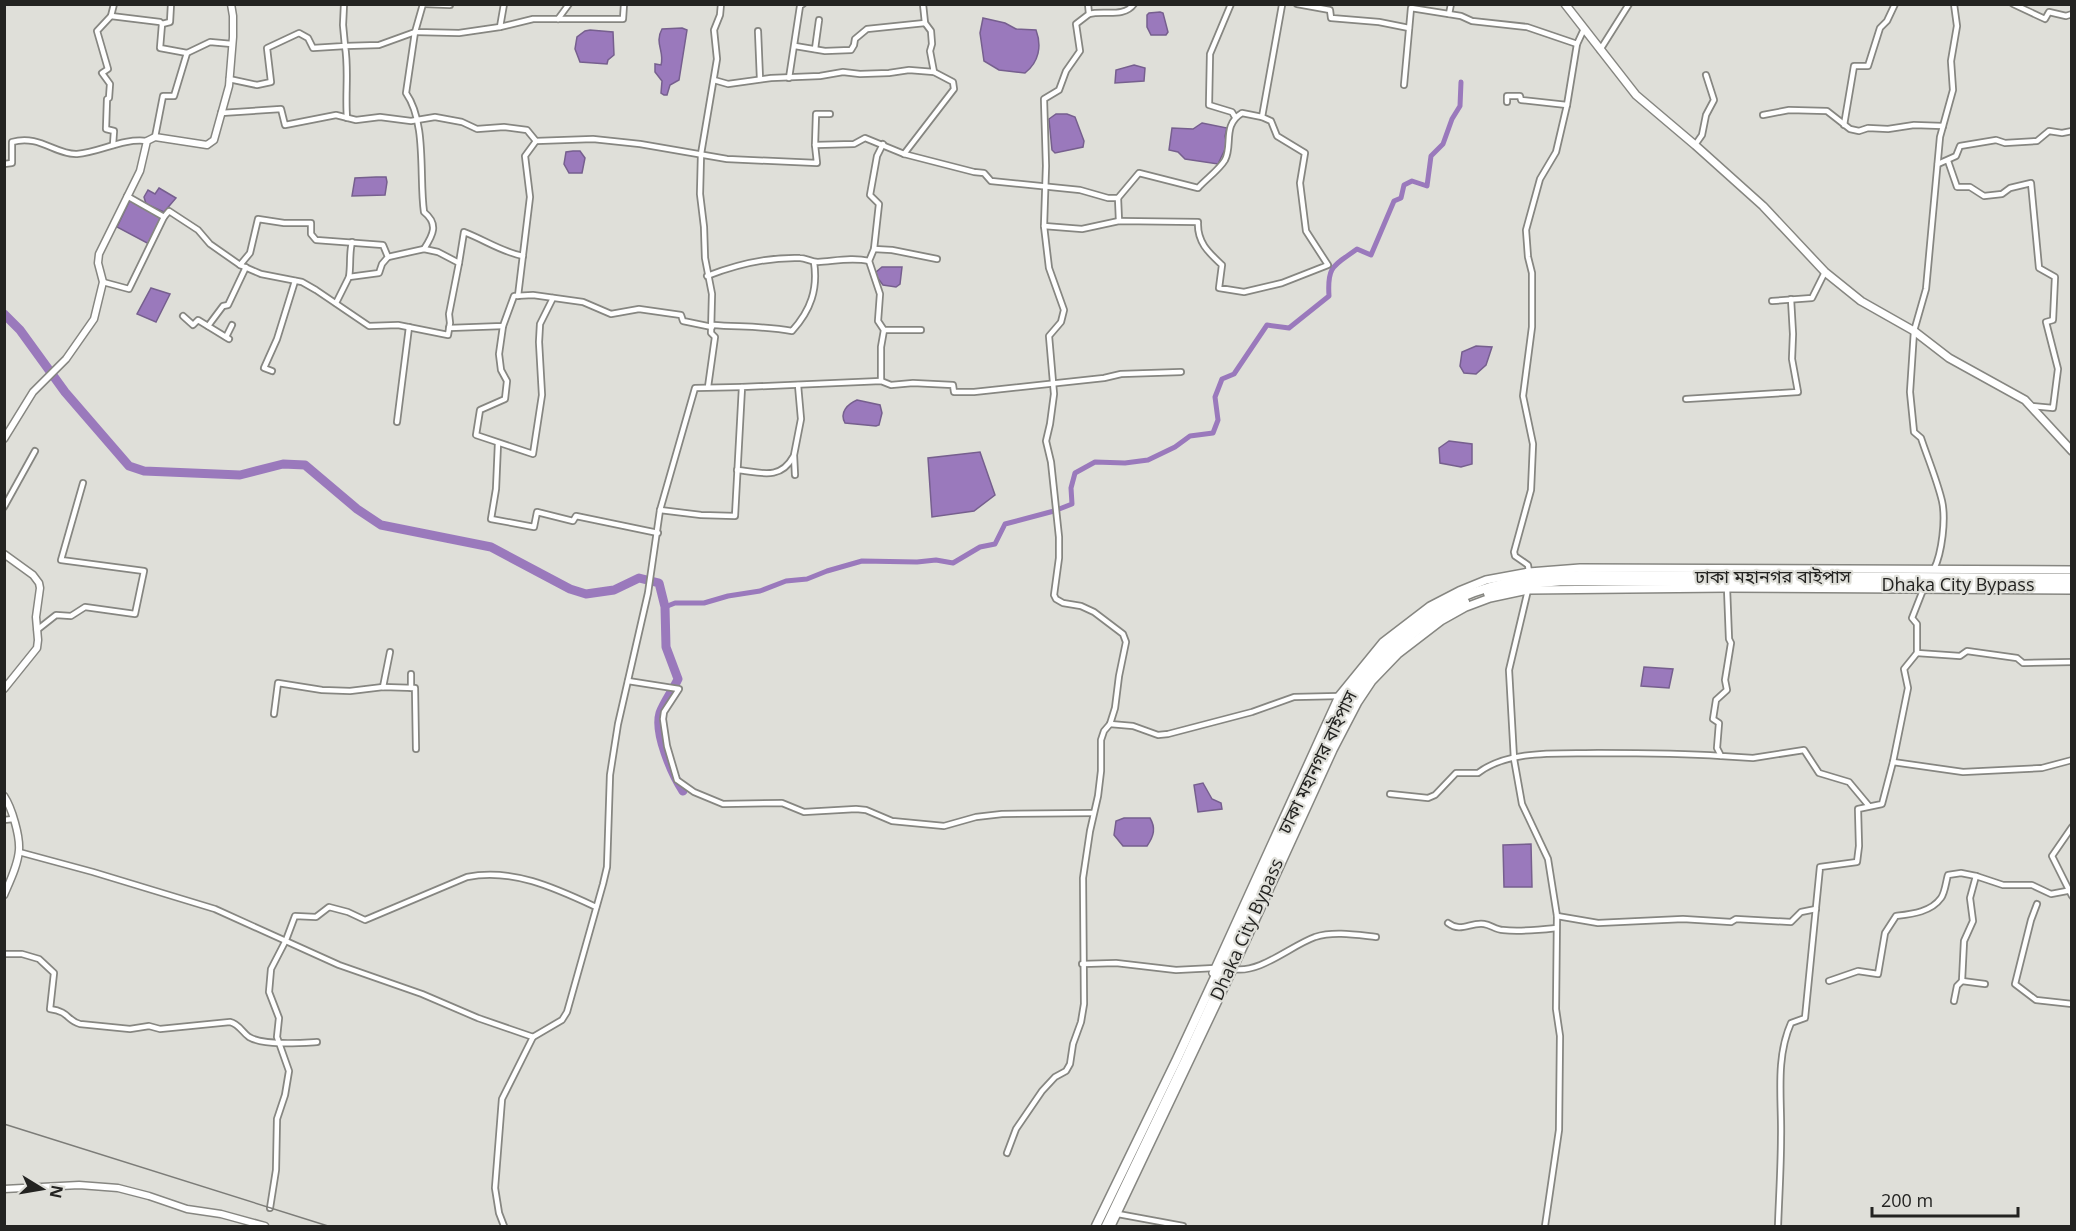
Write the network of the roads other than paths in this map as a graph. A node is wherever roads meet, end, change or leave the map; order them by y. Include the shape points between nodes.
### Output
1 (114, 4) edge
2 (171, 4) edge
3 (231, 4) edge
4 (344, 4) edge
5 (423, 4) edge
6 (504, 4) edge
7 (569, 4) edge
8 (624, 4) edge
9 (721, 4) edge
10 (803, 4) edge
11 (923, 4) edge
12 (1088, 4) edge
13 (1134, 4) edge
14 (1231, 4) edge
15 (1297, 4) edge
16 (1451, 4) edge
17 (1565, 4) edge
18 (1629, 4) edge
19 (1895, 4) edge
20 (1954, 4) edge
21 (2013, 4) edge
22 (450, 5) edge
23 (1283, 5) edge
24 (1411, 6) edge
25 (1089, 14) junction
26 (1449, 14) junction
27 (2072, 14) edge
28 (111, 15) junction
29 (558, 19) junction
30 (819, 20) dead end
31 (162, 24) junction
32 (925, 24) junction
33 (500, 27) junction
34 (1409, 28) junction
35 (1584, 28) junction
36 (758, 30) dead end
37 (415, 32) junction
38 (232, 44) junction
39 (1577, 44) junction
40 (345, 46) junction
41 (795, 46) junction
42 (815, 49) junction
43 (1600, 50) junction
44 (187, 53) junction
45 (934, 72) junction
46 (1706, 75) dead end
47 (789, 78) junction
48 (229, 79) junction
49 (714, 80) junction
50 (760, 80) junction
51 (1404, 85) dead end
52 (1507, 102) dead end
53 (1567, 105) junction
54 (221, 113) junction
55 (830, 114) dead end
56 (1763, 115) dead end
57 (1235, 117) junction
58 (1262, 117) junction
59 (347, 118) junction
60 (417, 120) junction
61 (1844, 125) junction
62 (1943, 126) junction
63 (2072, 131) edge
64 (154, 137) junction
65 (147, 141) junction
66 (536, 141) junction
67 (883, 144) junction
68 (113, 145) junction
69 (1695, 145) junction
70 (815, 146) junction
71 (701, 154) junction
72 (904, 154) junction
73 (1948, 161) junction
74 (4, 164) edge
75 (1938, 164) junction
76 (1046, 186) junction
77 (127, 195) junction
78 (1118, 198) junction
79 (164, 217) junction
80 (1119, 221) junction
81 (1044, 226) junction
82 (352, 242) junction
83 (424, 249) junction
84 (874, 249) junction
85 (524, 256) junction
86 (388, 257) junction
87 (938, 259) dead end
88 (869, 261) junction
89 (814, 262) junction
90 (459, 263) junction
91 (240, 265) junction
92 (246, 267) junction
93 (1825, 272) junction
94 (707, 276) junction
95 (349, 277) junction
96 (295, 281) junction
97 (103, 282) junction
98 (518, 296) junction
99 (553, 298) junction
100 (1791, 299) junction
101 (1772, 301) dead end
102 (336, 303) junction
103 (183, 316) dead end
104 (232, 325) dead end
105 (208, 326) junction
106 (504, 326) junction
107 (712, 326) junction
108 (409, 327) junction
109 (449, 328) junction
110 (884, 330) junction
111 (921, 330) dead end
112 (1914, 331) junction
113 (272, 371) dead end
114 (1181, 372) dead end
115 (881, 381) junction
116 (1053, 382) junction
117 (798, 386) junction
118 (708, 387) junction
119 (742, 387) junction
120 (1686, 399) dead end
121 (2031, 406) junction
122 (397, 422) dead end
123 (5, 435) edge
124 (498, 443) junction
125 (35, 451) dead end
126 (2072, 451) edge
127 (794, 455) junction
128 (737, 470) junction
129 (795, 475) dead end
130 (83, 483) dead end
131 (4, 507) edge
132 (660, 510) junction
133 (658, 533) junction
134 (4, 554) edge
135 (1934, 569) junction
136 (2072, 570) edge
137 (1529, 572) junction
138 (2072, 578) edge
139 (2072, 585) edge
140 (1727, 588) junction
141 (1528, 590) junction
142 (1923, 590) junction
143 (2072, 590) edge
144 (37, 630) junction
145 (390, 652) dead end
146 (1917, 653) junction
147 (2072, 662) edge
148 (411, 674) dead end
149 (628, 681) junction
150 (383, 687) junction
151 (411, 688) junction
152 (4, 689) edge
153 (1339, 696) junction
154 (274, 714) dead end
155 (1110, 724) junction
156 (416, 749) dead end
157 (1721, 756) junction
158 (1514, 759) junction
159 (2071, 761) edge
160 (1893, 762) junction
161 (1390, 794) dead end
162 (4, 796) edge
163 (1869, 806) junction
164 (1093, 813) junction
165 (13, 819) junction
166 (4, 820) edge
167 (2072, 827) edge
168 (19, 852) junction
169 (1976, 876) junction
170 (2070, 893) edge
171 (4, 895) edge
172 (2037, 904) dead end
173 (596, 907) junction
174 (1816, 909) junction
175 (1557, 916) junction
176 (1448, 923) dead end
177 (1556, 928) junction
178 (1376, 937) dead end
179 (286, 940) junction
180 (4, 954) edge
181 (1082, 964) junction
182 (1215, 968) junction
183 (1233, 969) junction
184 (1829, 981) dead end
185 (1962, 981) junction
186 (1985, 984) dead end
187 (1954, 1000) dead end
188 (2072, 1004) edge
189 (533, 1037) junction
190 (317, 1042) dead end
191 (280, 1043) junction
192 (1007, 1153) dead end
193 (4, 1189) edge
194 (270, 1208) dead end
195 (1118, 1214) junction
196 (265, 1227) edge
197 (504, 1227) edge
198 (1091, 1227) edge
199 (1096, 1227) edge
200 (1106, 1227) edge
201 (1111, 1227) edge
202 (1183, 1227) edge
203 (1545, 1227) edge
204 (1778, 1227) edge

1 - 28 street
2 - 31 street via 170,22
3 - 38 street
4 - 40 street
5 - 22 street
5 - 37 street
6 - 33 street
7 - 29 street
8 - 29 street via 623,19
9 - 49 street via 714,30
10 - 41 street
11 - 32 street
12 - 25 street
13 - 25 street via 1123,12
14 - 57 street via 1210,54 1209,105 1233,112
15 - 34 street via 1330,10 1331,18
16 - 26 street
17 - 35 main road
18 - 43 street
19 - 61 street via 1880,28 1868,66 1854,66
20 - 62 street via 1957,26 1951,62 1953,90
21 - 27 street via 2045,19 2049,12
23 - 58 street
24 - 26 street
24 - 34 street
25 - 76 street via 1076,24 1080,51 1059,90 1044,99
26 - 39 street via 1527,27
28 - 31 street
28 - 68 street via 97,31 108,69 102,73 110,84 106,129 114,131
29 - 33 street via 533,19
30 - 42 street
31 - 44 street via 160,48
32 - 42 street via 867,29 855,39 851,50
32 - 45 street via 931,31
33 - 37 street via 459,33
34 - 51 street
35 - 39 street
35 - 43 main road
36 - 50 street
37 - 40 street via 379,45
37 - 60 street via 406,93 414,104
38 - 44 street via 210,42
38 - 48 street
39 - 53 street
40 - 48 street via 313,48 308,38 299,33 267,48 271,82
40 - 59 street
41 - 42 street
41 - 47 street
43 - 69 main road via 1636,95
44 - 64 street via 174,96 163,96
45 - 47 street via 843,72
45 - 72 street via 953,82 954,89
46 - 69 street via 1714,100
47 - 50 street
48 - 54 street
49 - 50 street via 728,84
49 - 71 street
52 - 53 street via 1507,96 1520,96 1521,100
53 - 137 street via 1556,152 1540,179 1526,230 1532,273 1532,327 1524,396 1533,444 1532,478 1514,552 1528,565
54 - 59 street via 281,109 285,125 336,115
54 - 64 street via 214,140 207,145
55 - 70 street via 816,114
56 - 61 street via 1789,110 1827,111
57 - 58 street via 1242,113
57 - 78 street via 1224,160 1198,188 1139,173
58 - 80 street via 1271,121 1277,136 1305,153 1300,183 1306,231 1328,265 1282,283 1244,292 1219,288 1222,265 1198,235 1198,222
59 - 60 street
60 - 66 street via 435,117 477,129 527,130
60 - 83 street via 424,213 434,224
61 - 62 street via 1859,131 1875,127
62 - 75 street
63 - 73 street via 2049,131 2037,141 1996,140 1960,146 1956,156
64 - 65 street
65 - 68 street
65 - 77 street via 140,171
66 - 71 street via 593,139
66 - 85 street via 525,156 530,197
67 - 70 street via 865,138 854,144
67 - 72 street
67 - 84 street via 870,195 879,204
68 - 74 street via 76,154 21,140 12,142 12,163
69 - 93 main road via 1763,206
70 - 71 street via 817,163
71 - 94 street
72 - 76 street via 984,173 990,181
73 - 75 street
73 - 121 street via 1957,187 1970,187 1984,196 2031,183 2039,268 2055,277 2053,320 2046,322 2058,369 2053,408
75 - 112 street via 1926,289
76 - 78 street
76 - 81 street
77 - 79 street
77 - 97 street via 99,254
78 - 80 street
79 - 91 street via 169,211
79 - 97 street via 129,289
80 - 81 street via 1082,230
81 - 116 street via 1049,268 1064,310 1061,322 1049,336
82 - 86 street via 383,244
82 - 91 street via 316,240 311,234 311,223 258,219 250,253
82 - 95 street
83 - 86 street
83 - 90 street
84 - 87 street
84 - 88 street
85 - 90 street via 507,253 464,232
85 - 98 street
86 - 95 street via 379,273
88 - 89 street via 859,258
88 - 110 street via 880,294 878,321
89 - 94 street via 802,258 765,259 736,264
89 - 107 street via 812,303 792,331
90 - 109 street
91 - 92 street
92 - 96 street
92 - 105 street via 228,305 222,306
93 - 100 street via 1812,298
93 - 112 main road via 1861,301
94 - 107 street via 712,294
95 - 102 street
96 - 102 street
96 - 113 street via 264,368
97 - 123 street via 94,319 62,365 38,386
98 - 99 street
98 - 106 street via 514,297
99 - 107 street via 583,302 611,314 639,309 681,315 683,321
99 - 124 street via 540,324 543,395 533,454
100 - 101 street
100 - 120 street via 1792,359 1798,392
102 - 108 street via 369,326
103 - 105 street via 193,325 198,320
104 - 105 street via 227,338
106 - 109 street
106 - 124 street via 500,354 501,370 507,381 505,399 480,410 476,435
107 - 118 street via 715,337
108 - 109 street via 448,335
108 - 122 street
110 - 111 street
110 - 115 street
112 - 121 main road via 1949,358
112 - 135 street via 1910,392 1914,432 1921,438 1942,502 1941,546
114 - 116 street
115 - 116 street via 891,385 952,385 954,392
115 - 117 street
116 - 155 street via 1046,441 1059,558 1054,591 1056,599 1094,612 1126,638
117 - 119 street
117 - 127 street via 801,420
118 - 119 street
118 - 132 street via 695,388
119 - 128 street
121 - 126 main road
124 - 133 street via 491,519 534,527 537,512
125 - 131 street
127 - 128 street via 788,465 774,474
127 - 129 street
128 - 132 street via 735,516
130 - 144 street via 61,560 144,571 135,614 85,607 70,616 56,615
132 - 133 street
133 - 149 street
134 - 144 street via 39,583
135 - 136 main road
135 - 137 main road via 1580,568
137 - 153 main road via 1486,580 1430,606 1383,642
138 - 199 highway, ঢাকা মহানগর বাইপাস via 1528,578 1463,597 1411,626 1368,668 1342,706
139 - 200 highway, Dhaka City Bypass via 1563,581 1489,593 1437,616 1395,649 1353,700
140 - 141 main road
140 - 142 main road
140 - 157 street via 1731,643 1727,690 1716,700 1713,719 1719,723 1717,748
141 - 158 street via 1509,670
141 - 183 main road via 1490,598 1441,621 1398,654 1372,681 1333,750
142 - 143 main road
142 - 146 street via 1912,618 1917,624
144 - 152 street via 37,648
145 - 150 street
146 - 147 street via 1960,656 1968,651 2017,658 2023,663
146 - 160 street via 1904,669 1908,688
148 - 151 street
149 - 164 street via 679,689 663,719 677,780 693,792 723,804 782,803 804,812 856,809 892,821 944,826 1002,814
149 - 173 street via 610,775 607,867
150 - 151 street
150 - 154 street via 322,690 278,683
151 - 156 street via 415,688
153 - 155 street via 1294,696 1252,712 1168,734
153 - 182 main road
155 - 164 street via 1101,740 1101,771
157 - 158 street via 1549,752
157 - 163 street via 1753,758 1804,750 1819,773 1849,782
158 - 161 street via 1478,773 1456,772 1436,795 1428,798
158 - 175 street via 1522,804 1548,860
159 - 160 street via 2042,768 1963,772
160 - 163 street via 1882,804
162 - 165 street
163 - 174 street via 1858,809 1857,862 1820,867
164 - 181 street via 1083,878
165 - 166 street
165 - 168 street
167 - 170 street via 2052,856
168 - 171 street
168 - 179 street via 215,909
169 - 170 street via 2003,885 2032,885 2051,894
169 - 184 street via 1948,874 1942,898 1928,910 1896,916 1885,933 1878,974 1858,971
169 - 185 street via 1970,898 1973,921 1964,941
172 - 188 street via 2015,984 2036,999
173 - 179 street via 546,884 508,876 477,875 365,920 329,907 316,917 295,916
173 - 189 street via 567,1012 562,1020
174 - 175 street via 1801,912 1791,922 1683,919 1598,923
174 - 204 street via 1805,1018 1791,1023 1780,1076
175 - 177 street
176 - 177 street via 1463,928 1484,924 1508,931
177 - 203 street via 1559,1130
178 - 183 street via 1316,937 1255,967
179 - 189 street via 339,965
179 - 191 street via 271,969 269,992 279,1018
180 - 191 street via 39,958 54,973 50,1009 62,1011 74,1022 130,1029 230,1022 250,1037
181 - 182 street via 1116,963 1176,970
181 - 192 street via 1082,1022 1070,1064 1042,1091 1016,1129
182 - 198 main road
183 - 195 main road
185 - 186 street
185 - 187 street
189 - 197 street via 502,1099 495,1188
190 - 191 street
191 - 194 street via 289,1071 277,1119 276,1170
193 - 196 street via 79,1185 118,1188
195 - 201 main road
195 - 202 street

